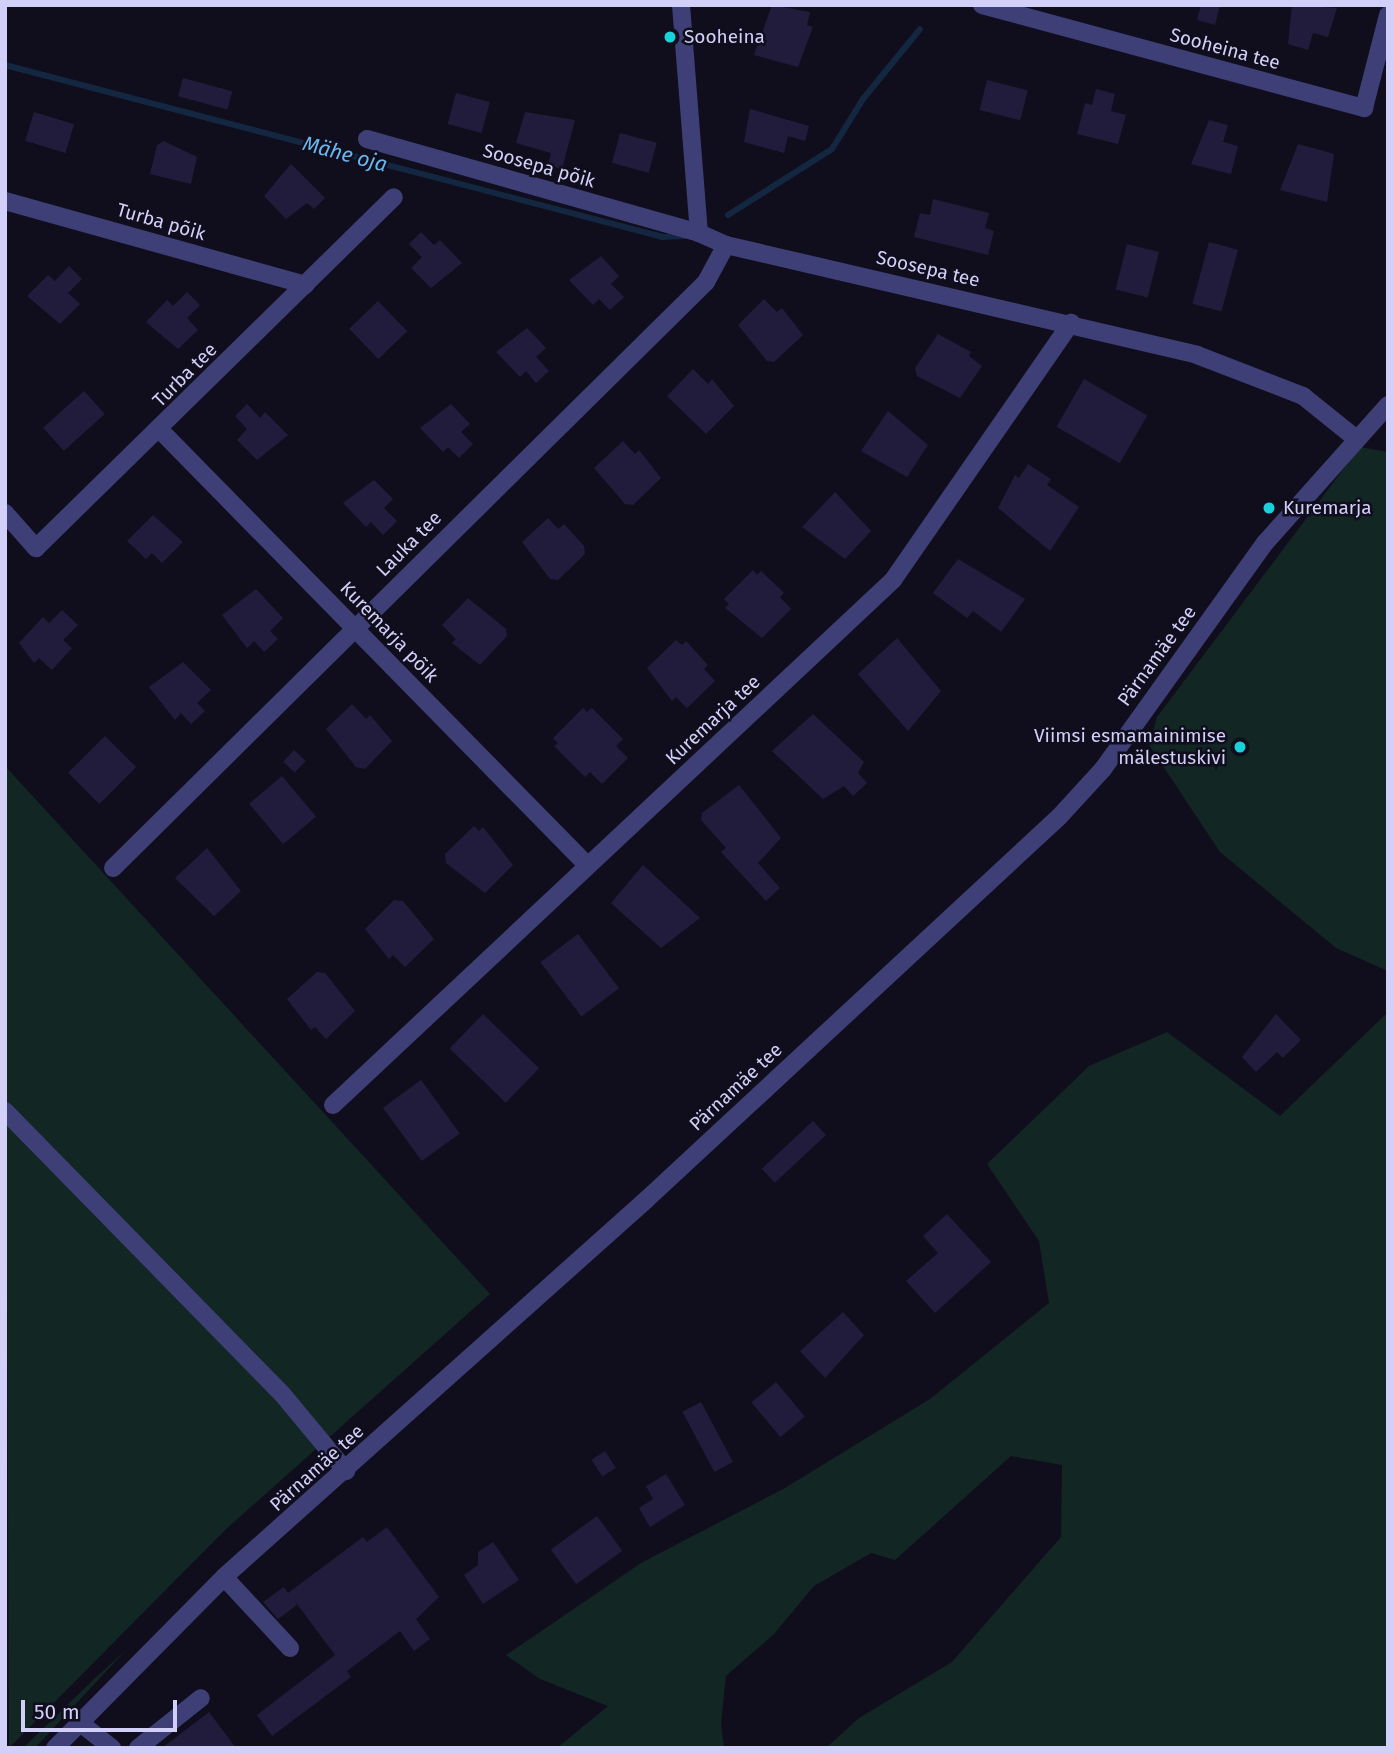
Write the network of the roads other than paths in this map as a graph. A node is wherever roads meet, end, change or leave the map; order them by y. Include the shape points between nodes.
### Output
1 (681, 5) edge
2 (982, 5) edge
3 (1388, 15) edge
4 (367, 139) dead end
5 (394, 197) dead end
6 (5, 201) edge
7 (699, 233) junction
8 (726, 245) junction
9 (305, 285) junction
10 (1072, 323) junction
11 (1388, 405) edge
12 (160, 430) junction
13 (1354, 438) junction
14 (5, 513) edge
15 (356, 626) junction
16 (587, 865) junction
17 (113, 868) dead end
18 (333, 1105) dead end
19 (5, 1111) edge
20 (346, 1471) junction
21 (225, 1577) junction
22 (290, 1648) dead end
23 (201, 1698) dead end
24 (79, 1722) junction
25 (55, 1748) edge
26 (111, 1748) edge
27 (138, 1748) edge

1 - 7 street
2 - 3 street, Sooheina tee via 1364,108
4 - 7 street, Soosepa põik
5 - 9 street, Turba tee
6 - 9 street, Turba põik
7 - 8 street, Soosepa tee
8 - 10 street, Soosepa tee
8 - 15 street, Lauka tee via 706,282
9 - 12 street, Turba tee
10 - 13 street, Soosepa tee via 1273,381 1303,396
10 - 16 street, Kuremarja tee via 893,580
11 - 13 street, Pärnamäe tee
12 - 14 street, Turba tee via 36,548
12 - 15 street, Kuremarja põik
13 - 20 street, Pärnamäe tee via 1265,542 1103,769 1059,817
15 - 16 street, Kuremarja põik
15 - 17 street, Lauka tee
16 - 18 street, Kuremarja tee
19 - 20 street via 283,1395
20 - 21 street, Pärnamäe tee
21 - 22 street
21 - 24 street, Pärnamäe tee
23 - 27 street
24 - 25 street, Pärnamäe tee
24 - 26 street

